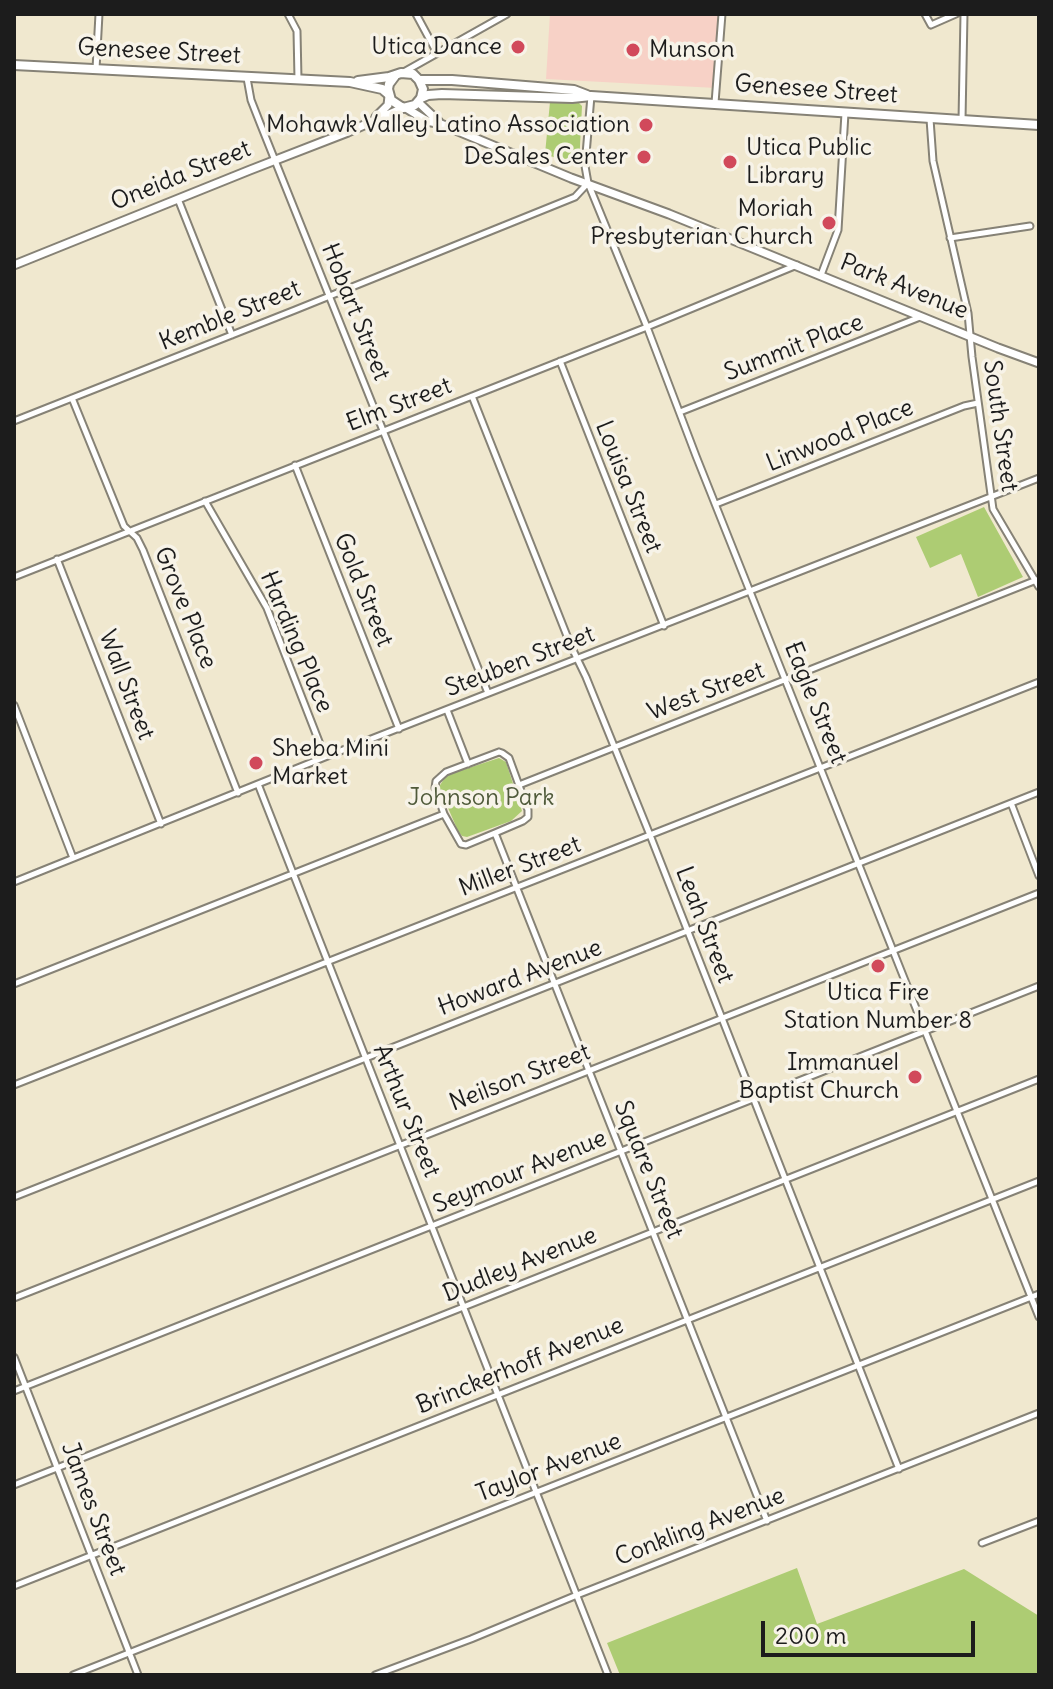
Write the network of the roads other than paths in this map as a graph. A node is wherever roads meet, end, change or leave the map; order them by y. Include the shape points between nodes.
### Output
1 (99, 14) edge
2 (288, 14) edge
3 (416, 14) edge
4 (507, 14) edge
5 (722, 14) edge
6 (925, 14) edge
7 (956, 14) edge
8 (964, 14) edge
9 (437, 53) junction
10 (423, 61) junction
11 (14, 65) edge
12 (96, 69) junction
13 (398, 75) junction
14 (247, 77) junction
15 (298, 79) junction
16 (418, 79) junction
17 (350, 82) junction
18 (388, 95) junction
19 (591, 96) junction
20 (420, 100) junction
21 (714, 104) junction
22 (405, 108) junction
23 (845, 112) junction
24 (930, 118) junction
25 (962, 120) junction
26 (441, 124) junction
27 (1039, 125) edge
28 (364, 126) junction
29 (275, 160) junction
30 (588, 183) junction
31 (178, 199) junction
32 (1030, 226) dead end
33 (950, 238) junction
34 (14, 265) edge
35 (797, 265) junction
36 (821, 275) junction
37 (329, 295) junction
38 (921, 317) junction
39 (647, 327) junction
40 (232, 335) junction
41 (970, 336) junction
42 (560, 361) junction
43 (1039, 363) edge
44 (472, 396) junction
45 (72, 398) junction
46 (978, 403) junction
47 (680, 412) junction
48 (14, 421) edge
49 (383, 430) junction
50 (295, 465) junction
51 (1039, 478) edge
52 (991, 497) junction
53 (205, 501) junction
54 (716, 504) junction
55 (130, 531) junction
56 (57, 559) junction
57 (14, 577) edge
58 (1037, 580) edge
59 (1039, 587) edge
60 (751, 591) junction
61 (664, 626) junction
62 (577, 659) junction
63 (786, 679) junction
64 (1039, 682) edge
65 (488, 693) junction
66 (14, 705) edge
67 (447, 710) junction
68 (399, 729) junction
69 (614, 748) junction
70 (325, 757) junction
71 (468, 764) junction
72 (821, 767) junction
73 (258, 784) junction
74 (519, 785) junction
75 (1039, 792) edge
76 (238, 793) junction
77 (1011, 803) junction
78 (444, 814) junction
79 (161, 824) junction
80 (495, 833) junction
81 (650, 835) junction
82 (73, 858) junction
83 (859, 863) junction
84 (293, 874) junction
85 (1039, 876) edge
86 (14, 882) edge
87 (517, 887) junction
88 (1039, 893) edge
89 (686, 930) junction
90 (893, 951) junction
91 (327, 962) junction
92 (555, 983) junction
93 (14, 984) edge
94 (1039, 986) edge
95 (721, 1018) junction
96 (926, 1031) junction
97 (366, 1058) junction
98 (589, 1071) junction
99 (1039, 1079) edge
100 (14, 1085) edge
101 (753, 1100) junction
102 (958, 1112) junction
103 (400, 1144) junction
104 (621, 1152) junction
105 (785, 1180) junction
106 (1039, 1181) edge
107 (14, 1197) edge
108 (992, 1200) junction
109 (432, 1227) junction
110 (653, 1231) junction
111 (820, 1267) junction
112 (1039, 1294) edge
113 (1031, 1297) junction
114 (14, 1298) edge
115 (463, 1307) junction
116 (1039, 1317) edge
117 (688, 1320) junction
118 (14, 1357) edge
119 (857, 1365) junction
120 (26, 1387) junction
121 (14, 1391) edge
122 (498, 1394) junction
123 (1039, 1413) edge
124 (725, 1417) junction
125 (58, 1467) junction
126 (899, 1469) junction
127 (14, 1485) edge
128 (536, 1493) junction
129 (767, 1521) junction
130 (1039, 1521) edge
131 (982, 1543) dead end
132 (92, 1555) junction
133 (14, 1586) edge
134 (577, 1595) junction
135 (129, 1653) junction
136 (73, 1675) edge
137 (138, 1675) edge
138 (375, 1675) edge
139 (608, 1675) edge

1 - 12 street
2 - 15 street via 297,31
3 - 9 street
4 - 9 street
5 - 21 street
6 - 7 street via 931,25
8 - 25 street
9 - 10 street
10 - 13 street
10 - 16 street
11 - 12 main road, Genesee Street
12 - 14 main road, Genesee Street
13 - 16 main road
13 - 17 main road, Genesee Street
13 - 18 main road via 389,84
14 - 15 main road, Genesee Street
14 - 29 street, Hobart Street
15 - 17 main road, Genesee Street
16 - 19 main road, Genesee Street via 574,90
16 - 20 main road via 423,89
17 - 18 main road, Genesee Street
18 - 22 main road
18 - 28 street, Oneida Street via 388,105
19 - 20 main road, Genesee Street via 442,94
19 - 21 main road, Genesee Street
19 - 30 street, Eagle Street
20 - 22 main road
20 - 26 street, Park Avenue
21 - 23 main road, Genesee Street
22 - 26 street, Park Avenue
22 - 28 street, Oneida Street
23 - 24 main road, Genesee Street
23 - 36 street via 838,230
24 - 25 main road, Genesee Street
24 - 33 street, South Street via 933,161
25 - 27 main road, Genesee Street
26 - 30 street, Park Avenue
28 - 29 street, Oneida Street
29 - 31 street, Oneida Street
29 - 37 street, Hobart Street
30 - 35 street, Park Avenue
30 - 37 street, Kemble Street via 575,197
30 - 39 street, Eagle Street
31 - 34 street, Oneida Street
31 - 40 street
32 - 33 street
33 - 41 street, South Street
35 - 36 street, Park Avenue
35 - 39 street, Elm Street
36 - 38 street, Park Avenue
37 - 40 street, Kemble Street
37 - 49 street, Hobart Street
38 - 41 street, Park Avenue
38 - 47 street, Summit Place
39 - 42 street, Elm Street
39 - 47 street, Eagle Street
40 - 45 street, Kemble Street
41 - 43 street, Park Avenue
41 - 46 street, South Street
42 - 44 street, Elm Street
42 - 61 street, Louisa Street
44 - 49 street, Elm Street
44 - 62 street, Leah Street
45 - 48 street, Kemble Street
45 - 55 street, Grove Place
46 - 52 street, South Street
46 - 54 street, Linwood Place
47 - 54 street, Eagle Street
49 - 50 street, Elm Street
49 - 65 street, Hobart Street
50 - 53 street, Elm Street
50 - 68 street, Gold Street
51 - 52 street, Steuben Street
52 - 58 street, South Street via 993,509
52 - 60 street, Steuben Street
53 - 55 street, Elm Street
53 - 70 street, Harding Place via 267,608
54 - 60 street, Eagle Street
55 - 56 street, Elm Street
55 - 76 street, Grove Place via 143,550
56 - 57 street, Elm Street
56 - 79 street, Wall Street
58 - 59 street, South Street
58 - 63 street, West Street
60 - 61 street, Steuben Street
60 - 63 street, Eagle Street
61 - 62 street, Steuben Street
62 - 65 street, Steuben Street
62 - 69 street, Leah Street
63 - 69 street, West Street
63 - 72 street, Eagle Street
64 - 72 street, Miller Street
65 - 67 street, Steuben Street
66 - 82 street
67 - 68 street, Steuben Street
67 - 71 street
68 - 70 street, Steuben Street
69 - 74 street, West Street
69 - 81 street, Leah Street
70 - 73 street, Steuben Street
71 - 74 street via 502,753
71 - 78 street via 436,781
72 - 81 street, Miller Street
72 - 83 street, Eagle Street
73 - 76 street, Steuben Street
73 - 84 street, Arthur Street
74 - 80 street via 528,817
75 - 77 street, Howard Avenue
76 - 79 street, Steuben Street
77 - 83 street, Howard Avenue
77 - 85 street
78 - 80 street via 461,844
78 - 84 street
79 - 82 street, Steuben Street
80 - 87 street, Square Street
81 - 87 street, Miller Street
81 - 89 street, Leah Street
82 - 86 street, Steuben Street
83 - 89 street, Howard Avenue
83 - 90 street, Eagle Street
84 - 91 street, Arthur Street
84 - 93 street
87 - 91 street, Miller Street
87 - 92 street, Square Street
88 - 90 street, Neilson Street
89 - 92 street, Howard Avenue
89 - 95 street, Leah Street
90 - 95 street, Neilson Street
90 - 96 street, Eagle Street
91 - 97 street, Arthur Street
91 - 100 street, Miller Street
92 - 97 street, Howard Avenue
92 - 98 street, Square Street
94 - 96 street, Seymour Avenue
95 - 98 street, Neilson Street
95 - 101 street, Leah Street
96 - 101 street, Seymour Avenue
96 - 102 street, Eagle Street
97 - 103 street, Arthur Street
97 - 107 street, Howard Avenue
98 - 103 street, Neilson Street
98 - 104 street, Square Street
99 - 102 street, Dudley Avenue
101 - 104 street, Seymour Avenue
101 - 105 street, Leah Street
102 - 105 street, Dudley Avenue
102 - 108 street, Eagle Street
103 - 109 street, Arthur Street
103 - 114 street, Neilson Street
104 - 109 street, Seymour Avenue
104 - 110 street, Square Street
105 - 110 street, Dudley Avenue
105 - 111 street, Leah Street
106 - 108 street, Brinckerhoff Avenue
108 - 111 street, Brinckerhoff Avenue
108 - 113 street, Eagle Street
109 - 115 street, Arthur Street
109 - 120 street, Seymour Avenue
110 - 115 street, Dudley Avenue
110 - 117 street, Square Street
111 - 117 street, Brinckerhoff Avenue
111 - 119 street, Leah Street
112 - 113 street, Taylor Avenue
113 - 116 street, Eagle Street
113 - 119 street, Taylor Avenue
115 - 122 street, Arthur Street
115 - 125 street, Dudley Avenue
117 - 122 street, Brinckerhoff Avenue
117 - 124 street, Square Street
118 - 120 street, James Street
119 - 124 street, Taylor Avenue
119 - 126 street, Leah Street
120 - 121 street, Seymour Avenue
120 - 125 street, James Street
122 - 128 street, Arthur Street
122 - 132 street, Brinckerhoff Avenue
123 - 126 street, Conkling Avenue
124 - 128 street, Taylor Avenue
124 - 129 street, Square Street
125 - 127 street, Dudley Avenue
125 - 132 street, James Street
126 - 129 street, Conkling Avenue
128 - 134 street, Arthur Street
128 - 135 street, Taylor Avenue
129 - 134 street, Conkling Avenue
130 - 131 street
132 - 133 street, Brinckerhoff Avenue
132 - 135 street, James Street
134 - 138 street, Conkling Avenue
134 - 139 street, Arthur Street
135 - 136 street, Taylor Avenue
135 - 137 street, James Street

